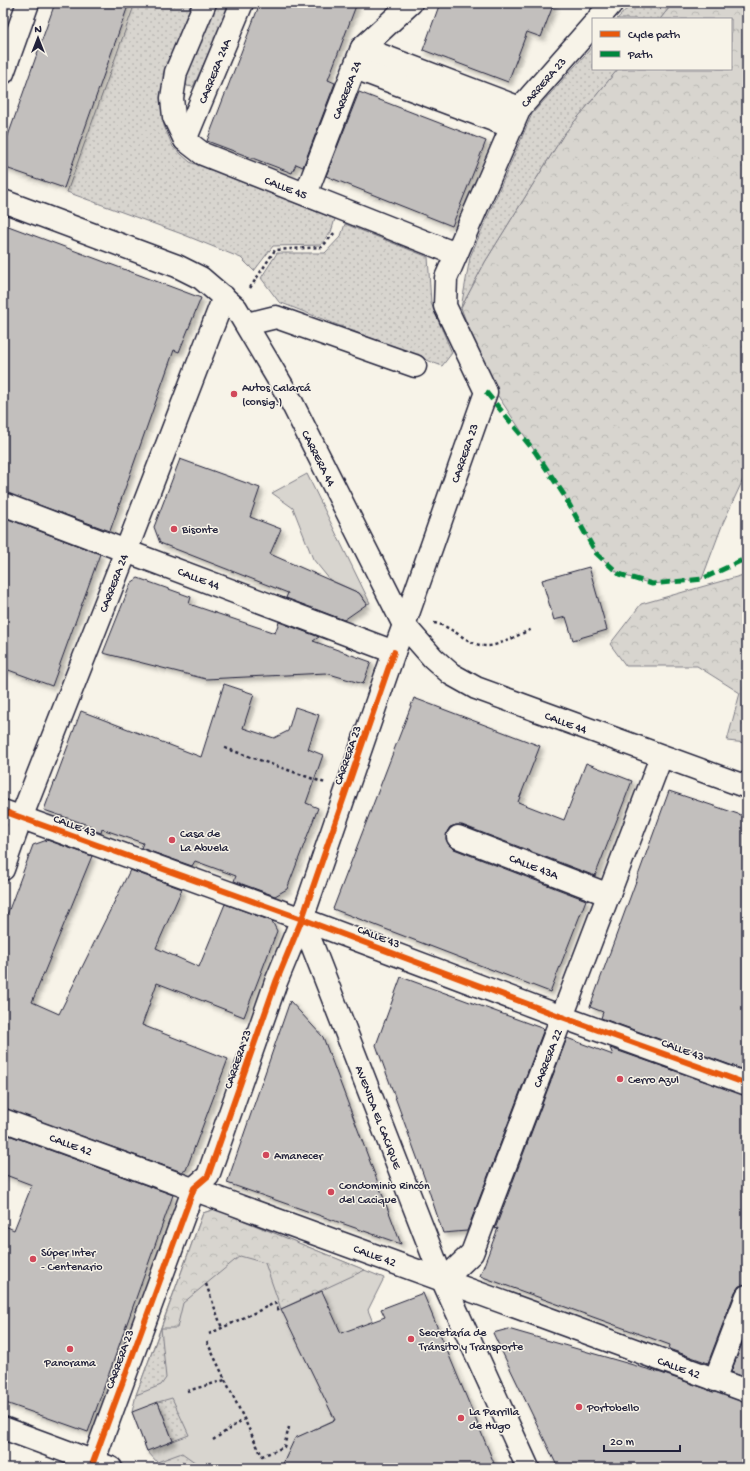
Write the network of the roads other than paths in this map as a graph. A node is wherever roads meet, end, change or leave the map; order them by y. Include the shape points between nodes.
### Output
1 (28, 3) edge
2 (205, 3) edge
3 (242, 3) edge
4 (612, 3) edge
5 (402, 5) edge
6 (599, 18) edge
7 (592, 26) edge
8 (362, 48) junction
9 (355, 68) junction
10 (3, 72) edge
11 (516, 117) junction
12 (185, 140) junction
13 (306, 194) junction
14 (3, 201) edge
15 (456, 254) junction
16 (235, 310) junction
17 (415, 366) dead end
18 (3, 504) edge
19 (126, 551) junction
20 (404, 625) junction
21 (394, 652) junction
22 (661, 757) junction
23 (747, 787) edge
24 (12, 814) edge
25 (458, 837) dead end
26 (3, 869) edge
27 (609, 895) junction
28 (302, 919) junction
29 (562, 1017) junction
30 (747, 1084) edge
31 (3, 1120) edge
32 (194, 1188) junction
33 (443, 1281) junction
34 (747, 1296) edge
35 (715, 1380) junction
36 (747, 1391) edge
37 (3, 1428) edge
38 (98, 1466) edge
39 (528, 1468) edge

1 - 10 main road
2 - 12 main road, CALLE 45 via 176,72 172,98 174,117
3 - 12 main road, CARRERA 24A
4 - 6 main road
5 - 8 main road, CARRERA 24
7 - 11 main road, CARRERA 23
8 - 9 main road, CARRERA 24
8 - 11 main road
9 - 11 main road
9 - 13 main road, CARRERA 24
11 - 15 main road, CARRERA 23
12 - 13 main road, CALLE 45 via 203,154
13 - 15 main road, CALLE 45
14 - 16 main road via 177,266 200,278
15 - 20 main road, CARRERA 23 via 446,278 445,306 486,392
16 - 17 main road via 276,317
16 - 19 main road, CARRERA 24
16 - 20 main road, CARRERA 44 via 290,399
18 - 19 main road, CALLE 44
19 - 21 main road, CALLE 44
19 - 24 main road, CARRERA 24
20 - 21 main road, CARRERA 23
20 - 22 main road, CALLE 44 via 451,674 476,688
21 - 28 main road, CARRERA 23
22 - 23 main road, CALLE 44
22 - 27 main road, CARRERA 22
24 - 26 main road, CARRERA 24
24 - 28 main road, CALLE 43
25 - 27 main road, CALLE 43A
27 - 29 main road, CARRERA 22
28 - 29 main road, CALLE 43
28 - 32 main road, CARRERA 23 via 276,982 208,1176
28 - 33 main road, AVENIDA EL CACIQUE
29 - 30 main road, CALLE 43
29 - 33 main road, CARRERA 22 via 472,1253
31 - 32 main road, CALLE 42
32 - 33 main road, CALLE 42
32 - 38 main road, CARRERA 23
33 - 35 main road, CALLE 42
33 - 39 main road, AVENIDA EL CACIQUE
34 - 35 main road
35 - 36 main road, CALLE 42
37 - 38 main road

